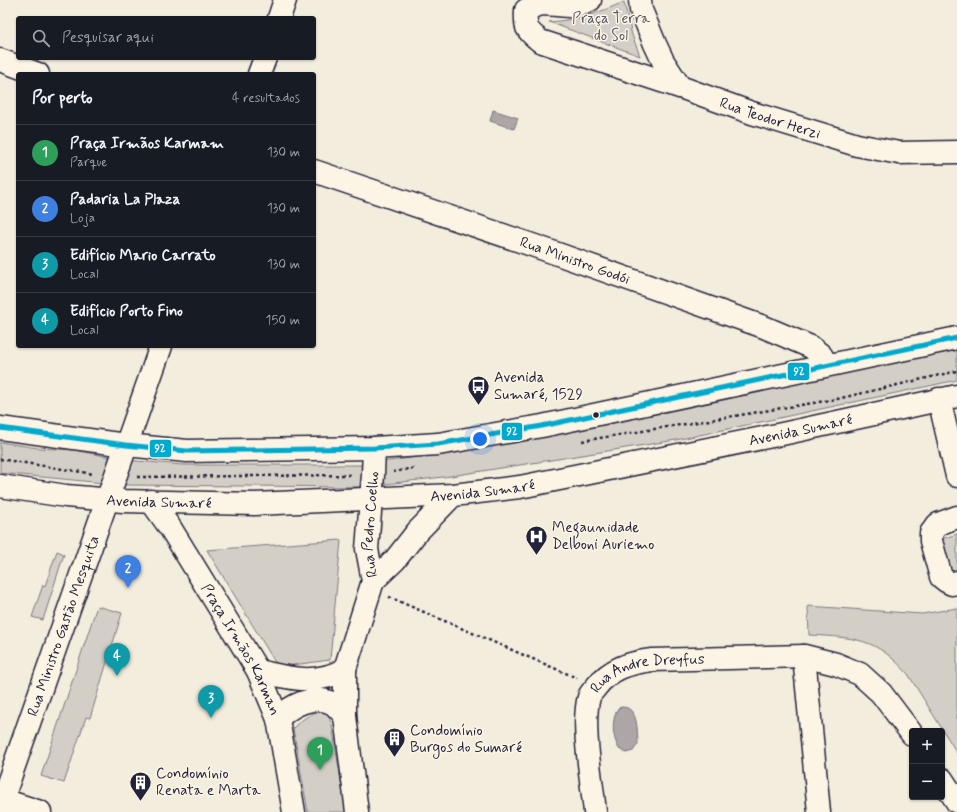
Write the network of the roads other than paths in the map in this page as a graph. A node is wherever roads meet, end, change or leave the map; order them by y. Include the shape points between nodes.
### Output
1 (285, 0) edge
2 (590, 0) edge
3 (640, 0) edge
4 (280, 16) edge
5 (0, 60) edge
6 (264, 60) edge
7 (33, 72) edge
8 (260, 72) edge
9 (680, 87) junction
10 (957, 152) edge
11 (316, 172) edge
12 (957, 338) edge
13 (160, 348) edge
14 (827, 365) junction
15 (948, 398) edge
16 (0, 428) edge
17 (126, 445) junction
18 (374, 448) junction
19 (957, 476) edge
20 (0, 486) edge
21 (452, 495) junction
22 (107, 499) junction
23 (371, 499) junction
24 (151, 501) junction
25 (957, 517) edge
26 (957, 582) edge
27 (372, 585) junction
28 (804, 656) junction
29 (345, 669) junction
30 (258, 672) junction
31 (345, 716) junction
32 (278, 719) junction
33 (909, 730) edge
34 (945, 784) edge
35 (1, 802) edge
36 (957, 802) edge
37 (40, 812) edge
38 (294, 812) edge
39 (357, 812) edge
40 (595, 812) edge
41 (819, 812) edge

1 - 4 street
2 - 9 street via 569,6 547,2 533,5 526,10 525,24 529,32 540,41
3 - 9 street via 641,10 655,44
5 - 7 street
6 - 8 street
9 - 10 street, Rua Teodor Herzi via 752,113 857,145 899,153
11 - 14 street, Rua Ministro Godói via 764,327 811,347 821,355
12 - 14 street
13 - 17 street, Rua Ministro Gastão Mesquita
14 - 18 street via 542,426 438,444
15 - 19 street
15 - 21 street, Avenida Sumaré via 520,487
16 - 17 street
17 - 18 street via 187,451
17 - 22 street, Rua Ministro Gastão Mesquita
18 - 23 street, Rua Pedro Coelho
20 - 22 street, Avenida Sumaré
21 - 23 street, Avenida Sumaré
21 - 27 street
22 - 24 street, Avenida Sumaré
22 - 35 street, Rua Ministro Gastão Mesquita via 98,531
23 - 24 street, Avenida Sumaré via 255,504
23 - 27 street, Rua Pedro Coelho via 367,548
24 - 30 street, Praça Irmãos Karman via 171,529
25 - 26 street via 938,524 931,534 942,577 952,584
27 - 29 street, Rua Pedro Coelho
28 - 33 street, Rua Andre Dreyfus via 836,664 860,674 881,693
28 - 40 street, Rua Andre Dreyfus via 652,660 620,667 604,677 590,695 586,717
28 - 41 street
29 - 30 street via 336,674 310,680
29 - 31 street
30 - 32 street, Praça Irmãos Karman
31 - 32 street via 332,703 320,699 298,704 284,711
31 - 39 street
32 - 38 street, Praça Irmãos Karman
34 - 36 street
35 - 37 street

